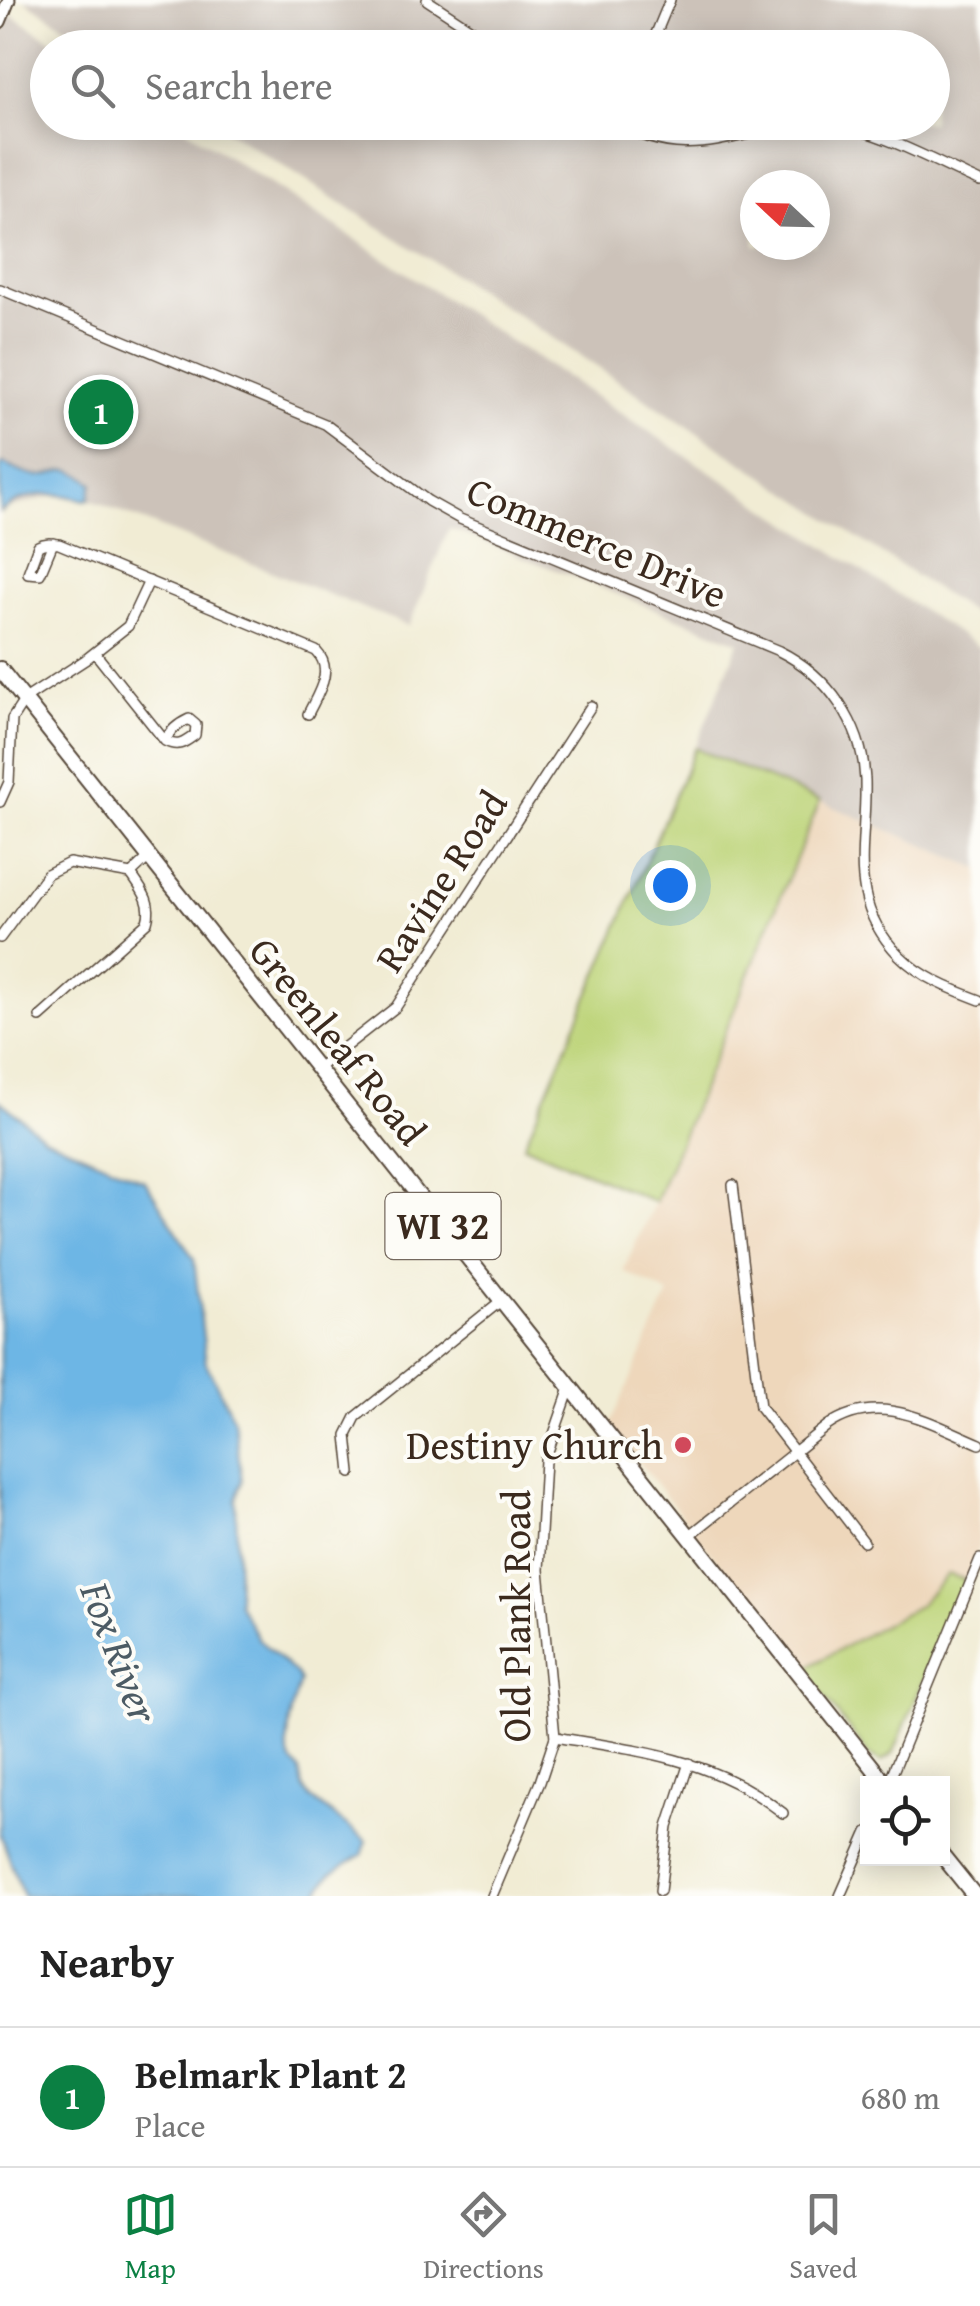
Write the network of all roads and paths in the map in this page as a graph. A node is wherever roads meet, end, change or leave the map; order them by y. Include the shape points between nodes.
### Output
1 (9, 0) edge
2 (427, 0) edge
3 (670, 0) edge
4 (0, 22) edge
5 (473, 30) edge
6 (658, 30) edge
7 (662, 140) edge
8 (720, 140) edge
9 (881, 140) edge
10 (980, 182) edge
11 (0, 289) edge
12 (53, 543) dead end
13 (149, 582) junction
14 (94, 653) junction
15 (0, 669) edge
16 (25, 700) junction
17 (590, 706) dead end
18 (308, 714) dead end
19 (166, 741) dead end
20 (0, 802) edge
21 (149, 857) junction
22 (132, 874) junction
23 (0, 938) edge
24 (980, 1000) edge
25 (40, 1017) dead end
26 (318, 1068) junction
27 (733, 1185) dead end
28 (502, 1300) junction
29 (570, 1388) junction
30 (980, 1444) edge
31 (793, 1452) junction
32 (351, 1473) dead end
33 (689, 1536) junction
34 (864, 1542) dead end
35 (980, 1559) edge
36 (555, 1737) junction
37 (689, 1763) junction
38 (881, 1776) edge
39 (890, 1776) edge
40 (783, 1813) dead end
41 (860, 1850) edge
42 (950, 1865) edge
43 (660, 1891) dead end
44 (492, 1896) edge
45 (840, 1896) edge
46 (975, 1896) edge

1 - 4 main road
2 - 5 street
3 - 6 street
7 - 8 street
9 - 10 street
11 - 24 street, Commerce Drive via 319,421 460,519 800,664 837,699 859,744 865,778 861,874 875,922 914,968
12 - 13 street
13 - 14 street via 128,626
13 - 18 street via 316,651 326,674
14 - 16 street
14 - 19 street
15 - 16 main road, Greenleaf Road / WI 32
16 - 20 street via 12,719 8,782
16 - 21 main road, Greenleaf Road / WI 32
17 - 26 street, Ravine Road via 396,1007
21 - 22 street
21 - 26 main road, Greenleaf Road / WI 32
22 - 23 street via 69,863 48,874
22 - 25 street via 146,896 148,922
26 - 28 main road, Greenleaf Road / WI 32
27 - 31 street via 759,1403
28 - 29 main road, Greenleaf Road / WI 32
28 - 32 street via 356,1417 347,1435
29 - 33 main road, Greenleaf Road / WI 32
29 - 36 street, Old Plank Road via 545,1460 539,1570
30 - 31 street via 881,1408 842,1416
31 - 33 street
31 - 34 street
33 - 38 main road, Greenleaf Road / WI 32
35 - 39 street
36 - 37 street
36 - 44 street, Old Plank Road
37 - 40 street via 754,1790
37 - 43 street via 668,1826
41 - 45 street
42 - 46 main road

